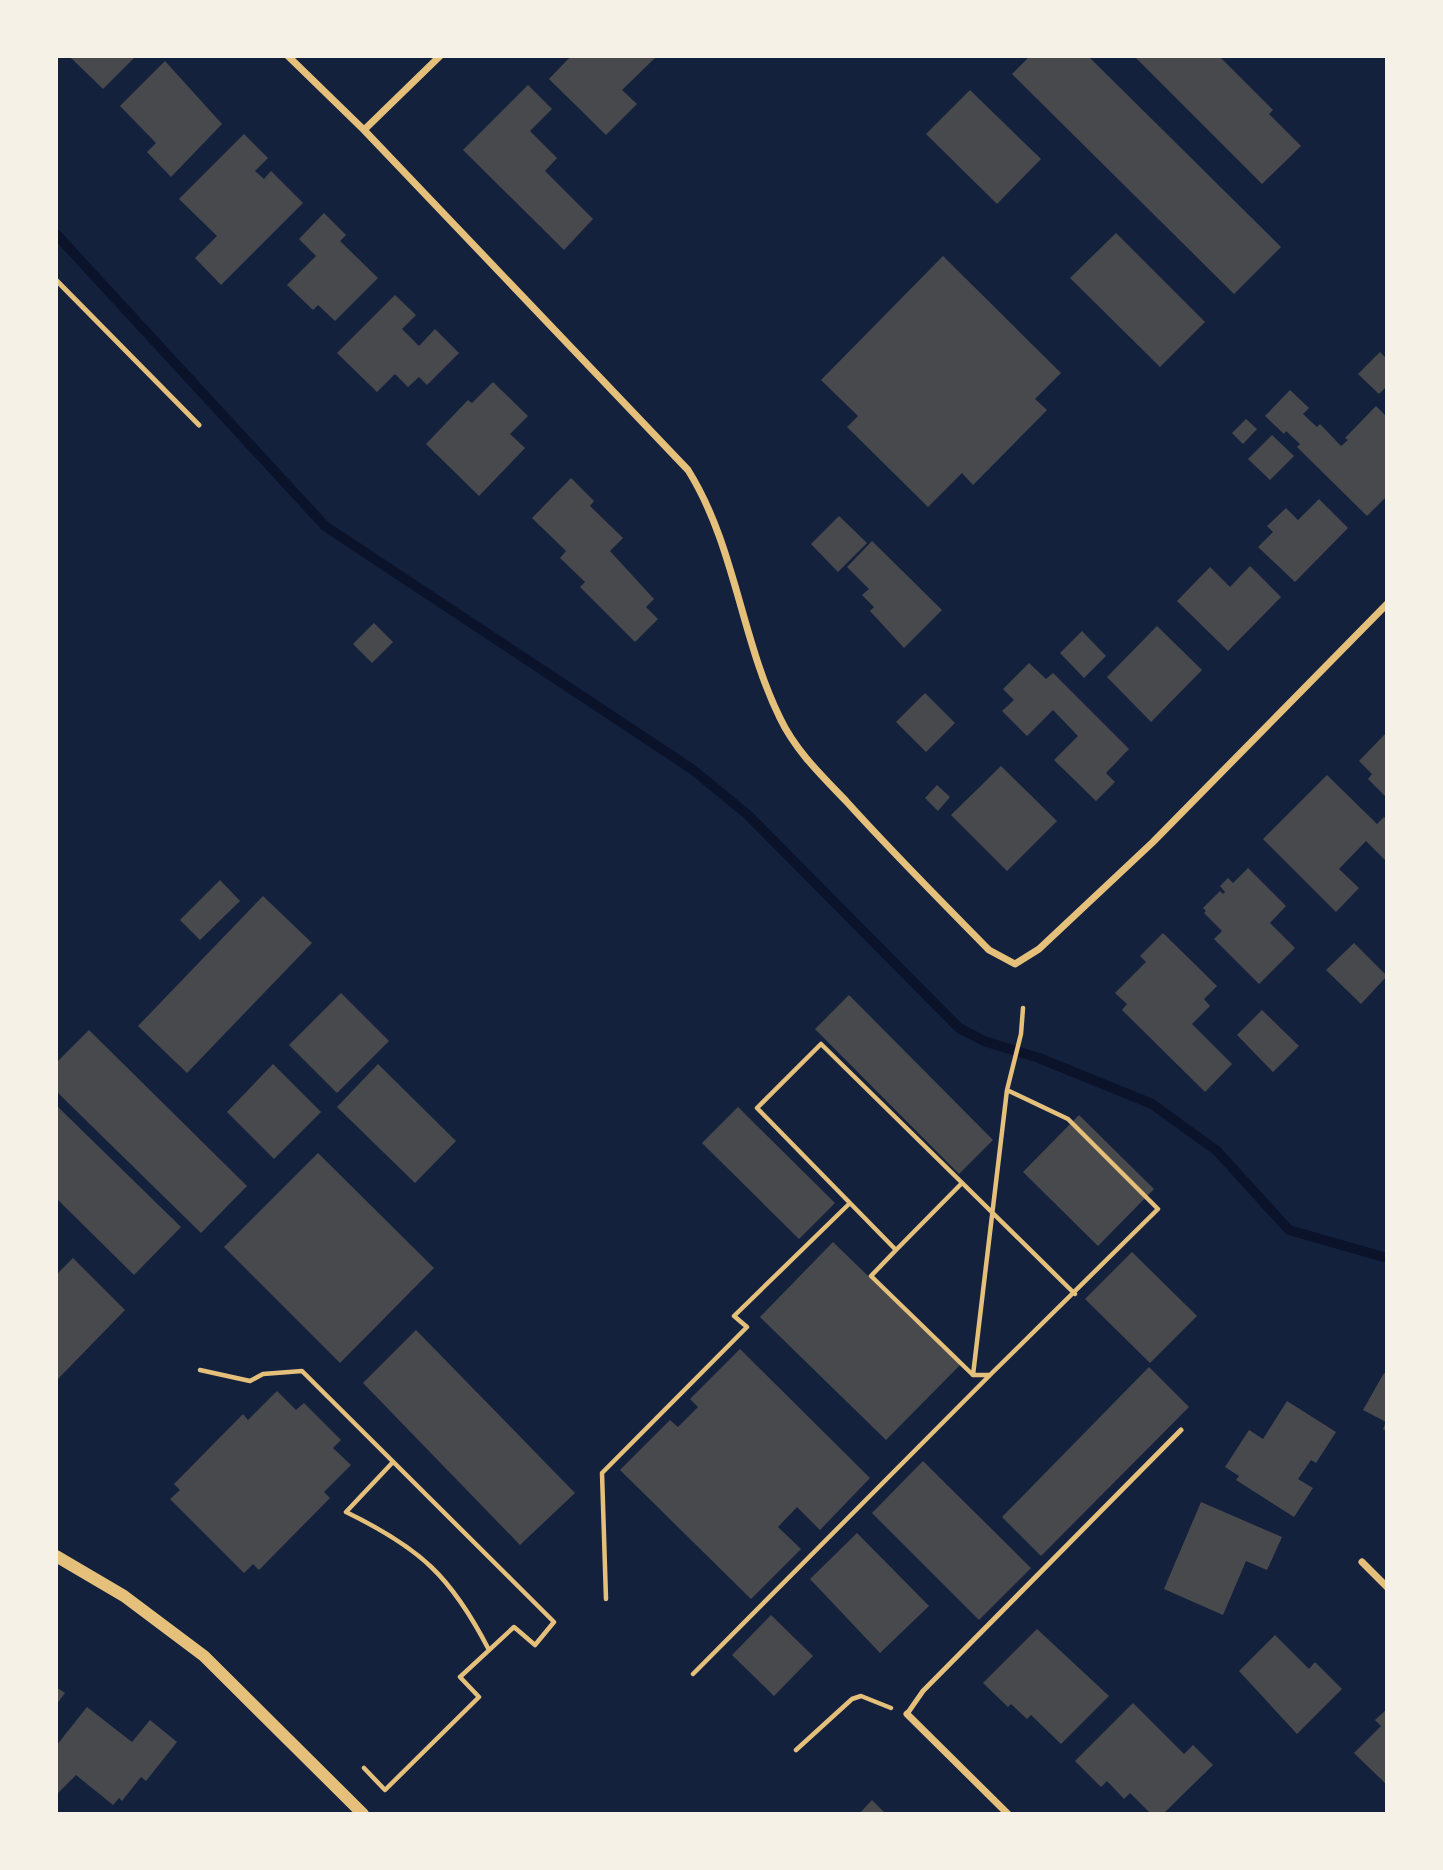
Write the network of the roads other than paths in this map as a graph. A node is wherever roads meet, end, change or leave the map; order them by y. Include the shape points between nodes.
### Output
1 (288, 56) edge
2 (440, 56) edge
3 (364, 130) junction
4 (56, 280) edge
5 (199, 425) dead end
6 (1387, 604) edge
7 (1181, 1430) dead end
8 (56, 1556) edge
9 (1362, 1562) dead end
10 (1387, 1587) edge
11 (907, 1714) joint
12 (363, 1814) edge
13 (1007, 1814) edge

1 - 3 street
2 - 3 street
3 - 6 street via 688,470 708,502 750,642 780,719 806,758 859,815 989,950 1015,964 1039,949 1153,842
4 - 5 lane
7 - 11 lane via 923,1691
8 - 12 street via 124,1596 204,1656
9 - 10 street
11 - 13 street

